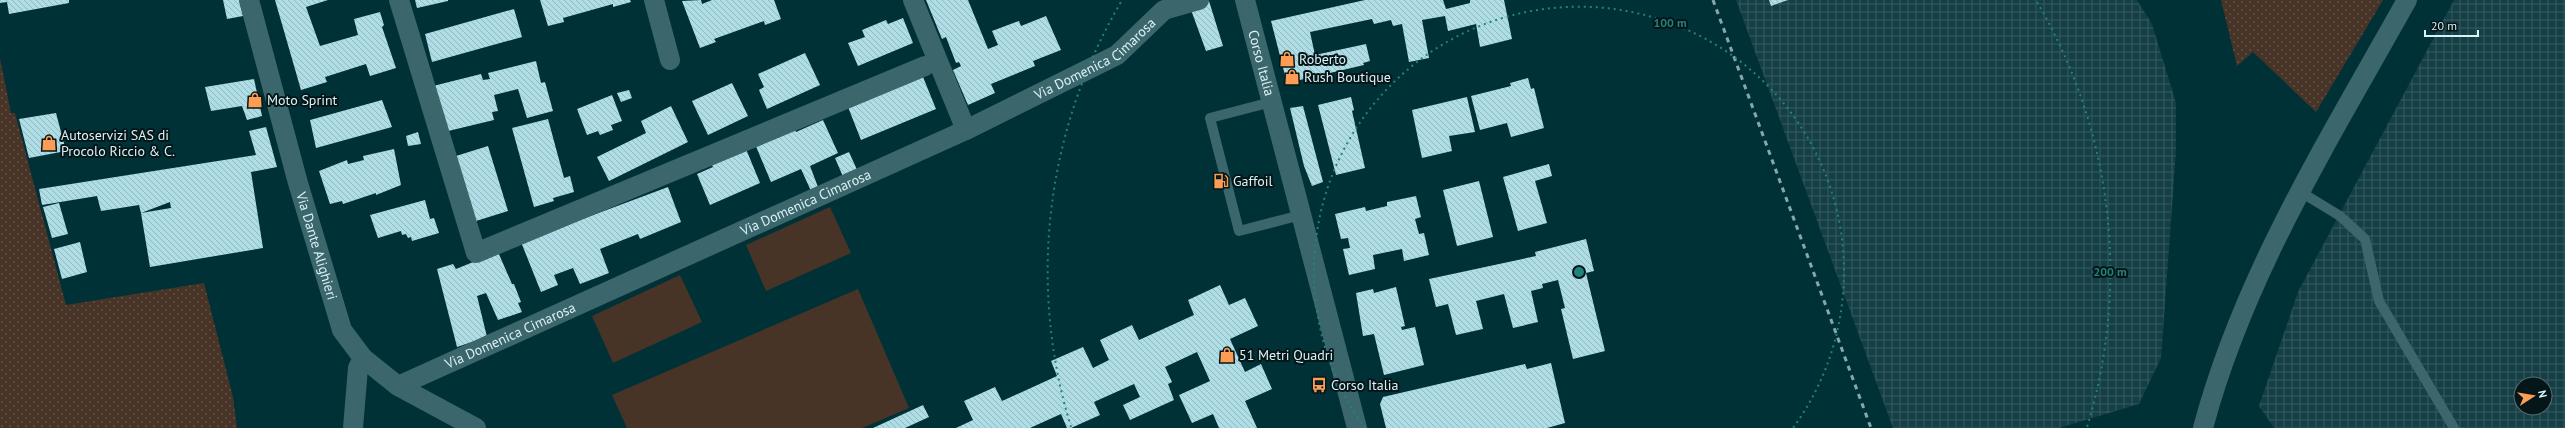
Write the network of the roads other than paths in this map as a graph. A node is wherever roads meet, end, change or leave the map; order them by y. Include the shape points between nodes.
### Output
1 (249, 0) edge
2 (399, 0) edge
3 (654, 0) edge
4 (913, 0) edge
5 (1199, 0) edge
6 (1245, 0) edge
7 (2407, 0) edge
8 (670, 60) dead end
9 (924, 66) dead end
10 (1271, 102) junction
11 (966, 130) junction
12 (2300, 191) junction
13 (1301, 215) junction
14 (363, 358) junction
15 (398, 386) junction
16 (2205, 419) edge
17 (353, 428) edge
18 (476, 428) edge
19 (1357, 428) edge
20 (2454, 428) edge

1 - 14 street, Via Dante Alighieri via 298,183 342,330
2 - 9 street via 476,253
3 - 8 street
4 - 11 street
5 - 11 street, Via Domenica Cimarosa via 1164,10 1117,55
6 - 10 street, Corso Italia
7 - 12 street
10 - 13 street, Corso Italia
10 - 13 lane via 1210,118 1239,231
11 - 15 street, Via Domenica Cimarosa
12 - 16 street via 2251,289
12 - 20 lane via 2340,216 2365,239 2379,301
13 - 19 street, Corso Italia
14 - 15 street, Via Dante Alighieri
14 - 17 street via 358,368
15 - 18 street, Via Dante Alighieri

